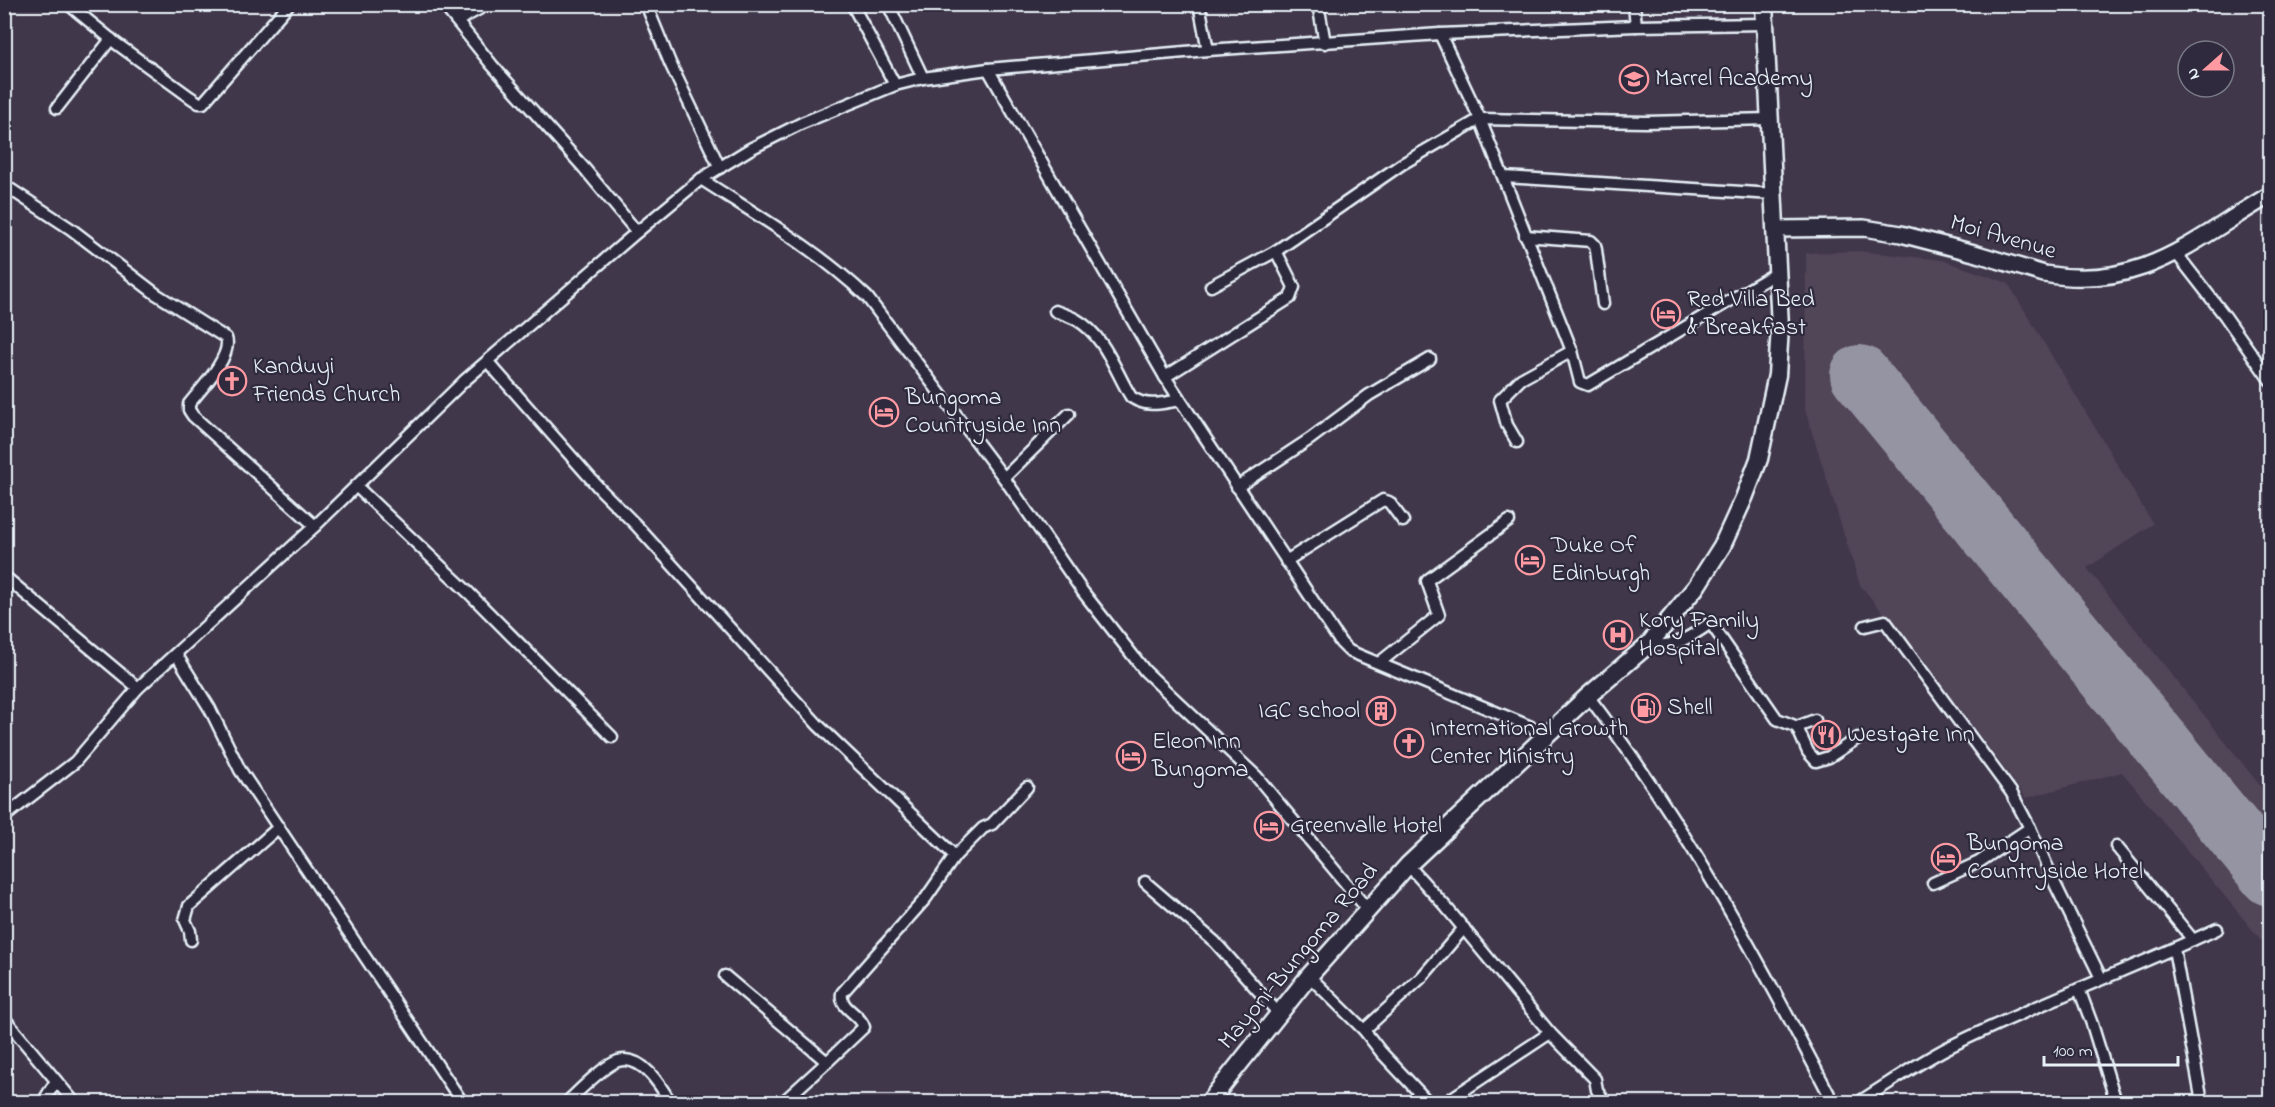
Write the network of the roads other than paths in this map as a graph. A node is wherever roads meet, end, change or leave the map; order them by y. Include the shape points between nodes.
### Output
1 (68, 4) edge
2 (289, 4) edge
3 (443, 4) edge
4 (488, 4) edge
5 (646, 4) edge
6 (852, 4) edge
7 (888, 4) edge
8 (1199, 4) edge
9 (1318, 4) edge
10 (1634, 4) edge
11 (1764, 4) edge
12 (458, 21) junction
13 (1765, 24) junction
14 (1636, 26) junction
15 (1440, 34) junction
16 (111, 39) junction
17 (1325, 43) junction
18 (1208, 50) junction
19 (988, 69) junction
20 (923, 78) junction
21 (895, 85) junction
22 (57, 108) dead end
23 (1480, 119) junction
24 (1770, 119) junction
25 (720, 168) junction
26 (1504, 177) junction
27 (701, 179) junction
28 (4, 185) edge
29 (1773, 194) junction
30 (2271, 195) edge
31 (1776, 229) junction
32 (637, 232) junction
33 (1525, 236) junction
34 (1276, 251) junction
35 (2176, 253) junction
36 (1778, 272) junction
37 (1211, 286) dead end
38 (1603, 304) dead end
39 (1055, 311) dead end
40 (1572, 351) junction
41 (1430, 359) dead end
42 (488, 362) junction
43 (1165, 377) junction
44 (2271, 380) edge
45 (1180, 400) junction
46 (1069, 414) dead end
47 (1517, 442) dead end
48 (1004, 478) junction
49 (356, 486) junction
50 (1237, 487) junction
51 (1403, 520) dead end
52 (1509, 521) dead end
53 (315, 526) junction
54 (1286, 561) junction
55 (4, 576) edge
56 (1865, 626) dead end
57 (1649, 644) junction
58 (176, 654) junction
59 (1378, 663) junction
60 (138, 688) junction
61 (1588, 696) junction
62 (1815, 720) dead end
63 (1797, 727) junction
64 (1548, 734) junction
65 (612, 737) dead end
66 (1858, 738) dead end
67 (1027, 787) dead end
68 (4, 817) edge
69 (279, 827) junction
70 (2030, 828) junction
71 (2116, 846) dead end
72 (955, 856) junction
73 (1408, 865) junction
74 (1145, 882) dead end
75 (1933, 884) dead end
76 (1368, 910) junction
77 (1464, 928) junction
78 (2217, 928) dead end
79 (190, 940) dead end
80 (2193, 940) junction
81 (2174, 950) junction
82 (725, 976) dead end
83 (1309, 976) junction
84 (2101, 978) junction
85 (2079, 989) junction
86 (1278, 1013) junction
87 (4, 1018) edge
88 (1364, 1030) junction
89 (1550, 1033) junction
90 (827, 1062) junction
91 (56, 1081) junction
92 (42, 1102) edge
93 (74, 1102) edge
94 (462, 1102) edge
95 (567, 1102) edge
96 (670, 1102) edge
97 (783, 1102) edge
98 (1209, 1102) edge
99 (1428, 1102) edge
100 (1446, 1102) edge
101 (1605, 1102) edge
102 (1833, 1102) edge
103 (1859, 1102) edge
104 (2116, 1102) edge
105 (2202, 1102) edge

1 - 16 street
2 - 16 street via 203,103
3 - 12 street
4 - 12 street
5 - 25 street
6 - 21 street
7 - 20 street
8 - 18 street
9 - 17 street
10 - 14 street
11 - 13 main road, Mayoni-Bungoma Road
12 - 32 street
13 - 14 street
13 - 24 main road, Mayoni-Bungoma Road
14 - 15 street
15 - 17 street
15 - 23 street
16 - 22 street
17 - 18 street
18 - 19 street
19 - 20 street
19 - 43 street
20 - 21 street
21 - 25 street via 801,123
23 - 24 street
23 - 26 street
23 - 34 street via 1402,164
24 - 29 main road, Mayoni-Bungoma Road
25 - 27 street
26 - 29 street
26 - 33 street
27 - 32 street
27 - 48 street via 846,276 867,297
28 - 53 street via 71,229 156,294 226,338 226,352 189,404 189,410
29 - 31 main road, Mayoni-Bungoma Road
30 - 35 street, Moi Avenue
31 - 35 street, Moi Avenue via 1864,228 1901,234 2062,278 2116,276
31 - 36 main road, Mayoni-Bungoma Road
32 - 42 street
33 - 38 street via 1591,241 1596,250
33 - 40 street
34 - 37 street
34 - 43 street via 1294,287 1290,298
35 - 44 street
36 - 40 street via 1588,385 1580,382
36 - 57 main road, Mayoni-Bungoma Road via 1777,375 1759,459 1722,546 1696,587
39 - 45 street via 1078,321 1097,338 1131,397 1155,405
40 - 47 street via 1521,379 1500,400
41 - 50 street via 1369,395
42 - 49 street
42 - 72 street via 818,725
43 - 45 street
45 - 50 street
46 - 48 street
48 - 76 street via 1083,592 1145,671 1257,777
49 - 53 street
49 - 65 street
50 - 54 street
51 - 54 street via 1383,500
52 - 59 street via 1429,579 1428,587 1439,615
53 - 58 street
54 - 59 street via 1345,648
55 - 60 street
56 - 70 street via 1885,621 2011,792
57 - 61 main road, Mayoni-Bungoma Road
57 - 63 street via 1674,645 1712,625 1777,719
58 - 60 street
58 - 69 street via 210,709 240,770
59 - 64 street
60 - 68 street via 75,762
61 - 64 main road, Mayoni-Bungoma Road
61 - 102 street via 1675,820 1763,968
62 - 63 street
63 - 66 street via 1816,760 1829,757
64 - 73 main road, Mayoni-Bungoma Road
67 - 72 street
69 - 79 street via 189,906 185,920
69 - 94 street
70 - 75 street via 1979,862
70 - 84 street
71 - 80 street
72 - 90 street via 926,898 842,993 843,1003 864,1027
73 - 76 main road, Mayoni-Bungoma Road
73 - 77 street
74 - 86 street via 1215,942
76 - 83 main road, Mayoni-Bungoma Road
77 - 88 street via 1422,977
77 - 89 street
78 - 80 street
80 - 81 street
81 - 84 street
81 - 105 street
82 - 90 street
83 - 86 main road, Mayoni-Bungoma Road
83 - 88 street
84 - 85 street
85 - 103 street via 1947,1048
85 - 104 street
86 - 98 main road, Mayoni-Bungoma Road
87 - 91 street
88 - 99 street
89 - 100 street
89 - 101 street via 1596,1079 1597,1090
90 - 97 street
91 - 92 street
91 - 93 street
95 - 96 street via 608,1066 624,1060 641,1066 655,1078

